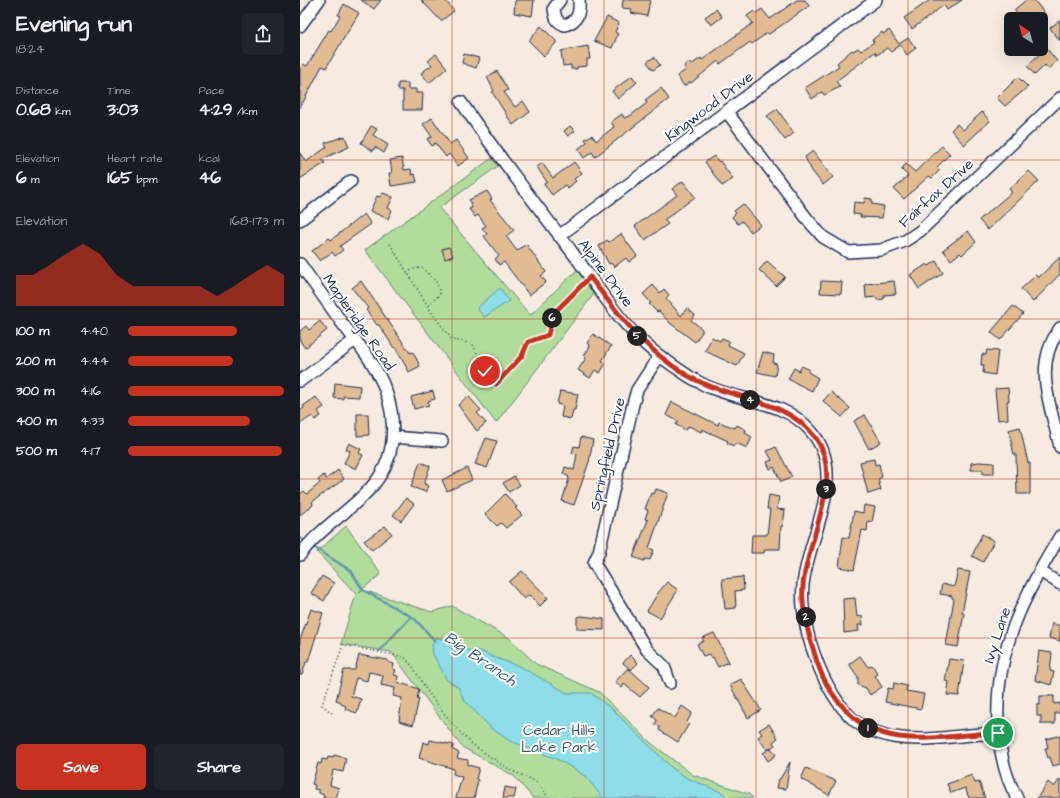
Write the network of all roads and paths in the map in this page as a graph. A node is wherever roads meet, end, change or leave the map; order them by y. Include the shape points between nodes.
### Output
1 (319, 0) edge
2 (560, 0) edge
3 (579, 0) edge
4 (876, 0) edge
5 (300, 26) edge
6 (1060, 98) edge
7 (461, 102) dead end
8 (727, 112) junction
9 (351, 181) dead end
10 (300, 220) edge
11 (559, 236) junction
12 (390, 244) dead end
13 (300, 264) edge
14 (407, 273) junction
15 (590, 277) junction
16 (428, 306) junction
17 (1060, 328) edge
18 (355, 340) junction
19 (659, 356) junction
20 (300, 381) edge
21 (393, 437) junction
22 (442, 441) dead end
23 (1060, 447) edge
24 (1060, 536) edge
25 (300, 555) edge
26 (1040, 571) junction
27 (1060, 584) edge
28 (670, 683) dead end
29 (332, 713) dead end
30 (998, 733) junction
31 (549, 798) edge
32 (1017, 798) edge

1 - 5 street
2 - 3 street via 554,8 555,17 559,23 565,25 576,20 579,14
4 - 8 street, Kingwood Drive
6 - 8 street, Fairfax Drive via 920,231 905,241 881,250 848,252 823,236 808,220
7 - 11 street, Alpine Drive
8 - 11 street, Kingwood Drive
9 - 10 street
11 - 15 street, Alpine Drive
12 - 14 path
13 - 18 street, Mapleridge Road
14 - 16 path
14 - 16 path via 422,268 436,281 440,294
15 - 16 path via 553,314 548,335 528,342 522,356 496,384 485,371 473,346 452,340
15 - 19 street, Alpine Drive via 626,324
17 - 23 street via 1047,351 1044,375
18 - 20 street
18 - 21 street, Mapleridge Road via 376,369 386,390
19 - 28 street, Springfield Drive via 637,390 599,552 594,563 647,650 664,666
19 - 30 street, Alpine Drive via 713,389 788,412 817,439 826,464 828,484 807,560 803,604 822,674 830,691 854,720 874,731 894,737 934,738
21 - 22 street
21 - 25 street, Mapleridge Road via 389,457 375,482 354,506 324,529
24 - 26 street, Ivy Lane
26 - 27 street
26 - 30 street, Ivy Lane via 1004,654 998,692
29 - 31 path via 322,705 343,645 404,657 450,721 470,743 510,770 537,782
30 - 32 street, Ivy Lane via 1007,777

